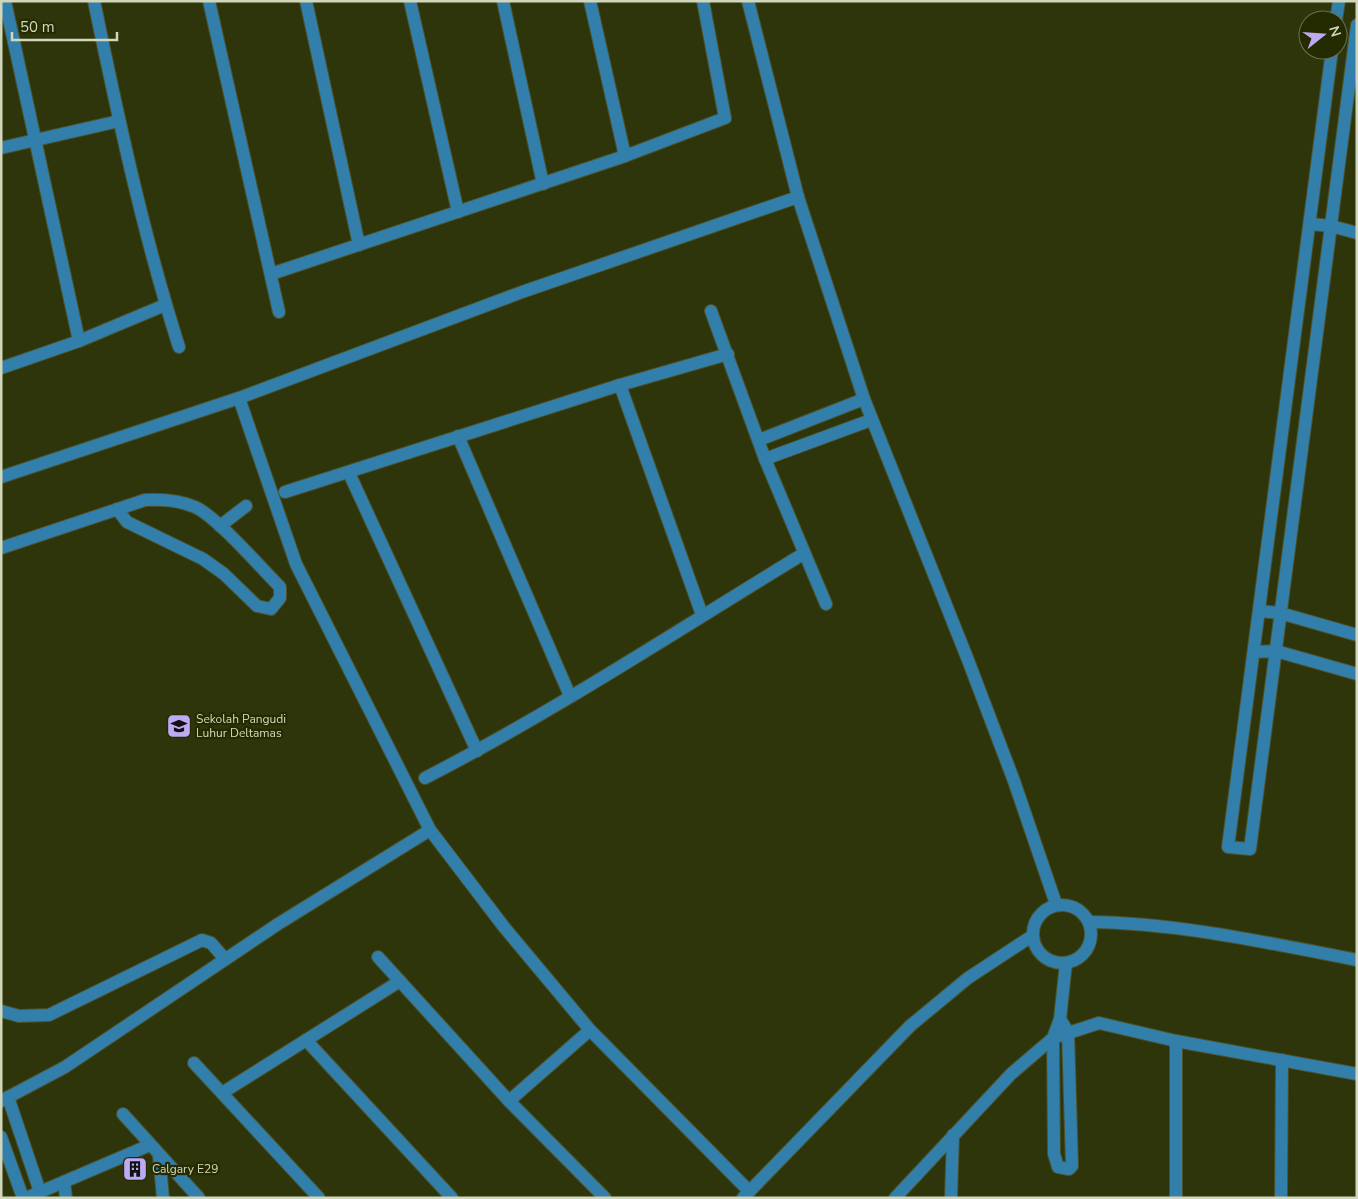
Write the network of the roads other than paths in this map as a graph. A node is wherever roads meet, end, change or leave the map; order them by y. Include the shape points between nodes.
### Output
1 (5, 1) edge
2 (94, 1) edge
3 (209, 1) edge
4 (306, 1) edge
5 (410, 1) edge
6 (503, 1) edge
7 (590, 1) edge
8 (703, 1) edge
9 (748, 1) edge
10 (1357, 24) edge
11 (1331, 60) edge
12 (119, 121) junction
13 (36, 141) junction
14 (1, 148) edge
15 (625, 156) junction
16 (543, 184) junction
17 (798, 197) junction
18 (458, 212) junction
19 (1310, 224) junction
20 (1331, 226) junction
21 (1357, 233) edge
22 (359, 245) junction
23 (271, 274) junction
24 (166, 305) junction
25 (711, 311) dead end
26 (279, 312) dead end
27 (80, 341) junction
28 (179, 347) dead end
29 (728, 354) junction
30 (1, 368) edge
31 (620, 385) junction
32 (239, 398) junction
33 (864, 399) junction
34 (872, 420) junction
35 (458, 436) junction
36 (759, 440) junction
37 (765, 459) junction
38 (350, 473) junction
39 (1, 477) edge
40 (285, 492) dead end
41 (246, 506) dead end
42 (117, 510) junction
43 (220, 526) junction
44 (1, 548) edge
45 (804, 554) junction
46 (826, 604) dead end
47 (1259, 612) junction
48 (1280, 613) junction
49 (702, 615) junction
50 (1357, 634) edge
51 (1276, 651) junction
52 (1254, 652) junction
53 (1357, 674) edge
54 (570, 696) junction
55 (477, 751) junction
56 (425, 778) dead end
57 (430, 830) junction
58 (1056, 904) junction
59 (1089, 922) junction
60 (1032, 936) junction
61 (378, 957) dead end
62 (224, 959) junction
63 (1357, 960) edge
64 (1066, 963) junction
65 (400, 981) junction
66 (1, 1012) edge
67 (1060, 1019) junction
68 (590, 1030) junction
69 (1068, 1032) junction
70 (1053, 1038) junction
71 (306, 1040) junction
72 (1176, 1041) junction
73 (1282, 1060) junction
74 (194, 1063) dead end
75 (1357, 1074) edge
76 (222, 1093) junction
77 (5, 1099) edge
78 (509, 1101) junction
79 (123, 1114) dead end
80 (953, 1136) junction
81 (1, 1137) edge
82 (150, 1145) junction
83 (159, 1155) junction
84 (64, 1182) junction
85 (40, 1192) junction
86 (746, 1194) edge
87 (24, 1198) edge
88 (66, 1198) edge
89 (163, 1198) edge
90 (199, 1198) edge
91 (319, 1198) edge
92 (452, 1198) edge
93 (604, 1198) edge
94 (895, 1198) edge
95 (950, 1198) edge
96 (1176, 1198) edge
97 (1281, 1198) edge

1 - 13 street
2 - 12 street
3 - 23 street
4 - 22 street
5 - 18 street
6 - 16 street
7 - 15 street
8 - 15 street via 725,117
9 - 17 street
10 - 20 street
11 - 19 street
12 - 13 street
12 - 24 street
13 - 14 street
13 - 27 street
15 - 16 street
16 - 18 street
17 - 32 street via 522,292
17 - 33 street
18 - 22 street
19 - 20 street
19 - 47 street
20 - 21 street
20 - 48 street
22 - 23 street
23 - 26 street
24 - 27 street
24 - 28 street
25 - 29 street
27 - 30 street
29 - 31 street
29 - 36 street
31 - 35 street
31 - 49 street
32 - 39 street
32 - 57 street via 296,564
33 - 34 street
33 - 36 street
34 - 37 street
34 - 58 street via 1014,781
35 - 38 street
35 - 54 street
36 - 37 street
37 - 45 street
38 - 40 street
38 - 55 street
41 - 43 street
42 - 43 street via 146,500 168,499 197,507
42 - 43 street via 127,522 203,559 257,606 271,609 280,598 280,587
42 - 44 street
45 - 46 street
45 - 49 street
47 - 48 street
47 - 52 street
48 - 50 street
48 - 51 street
49 - 54 street
51 - 52 street
51 - 52 street via 1250,849 1228,847
51 - 53 street
54 - 55 street
55 - 56 street
57 - 62 street
57 - 68 street via 504,927
58 - 59 street via 1070,905 1082,911
58 - 60 street via 1038,916
59 - 63 street via 1209,932
59 - 64 street via 1091,936 1088,948 1079,958
60 - 64 street via 1037,951 1050,961
60 - 86 street via 968,978 910,1026
61 - 65 street
62 - 66 street via 211,944 202,940 48,1015 19,1016
62 - 77 street via 65,1067
64 - 67 street
65 - 71 street
65 - 78 street
67 - 69 street
67 - 70 street
68 - 78 street
68 - 86 street
69 - 70 street
69 - 70 street via 1072,1166 1069,1169 1058,1167 1055,1160
69 - 72 street via 1099,1023
70 - 80 street via 1010,1074
71 - 76 street
71 - 92 street
72 - 73 street
72 - 96 street
73 - 75 street
73 - 97 street
74 - 76 street
76 - 91 street
77 - 85 street
78 - 93 street
79 - 82 street
80 - 94 street
80 - 95 street
81 - 87 street
82 - 83 street
82 - 84 street
83 - 89 street
83 - 90 street
84 - 85 street
84 - 88 street
85 - 87 street

